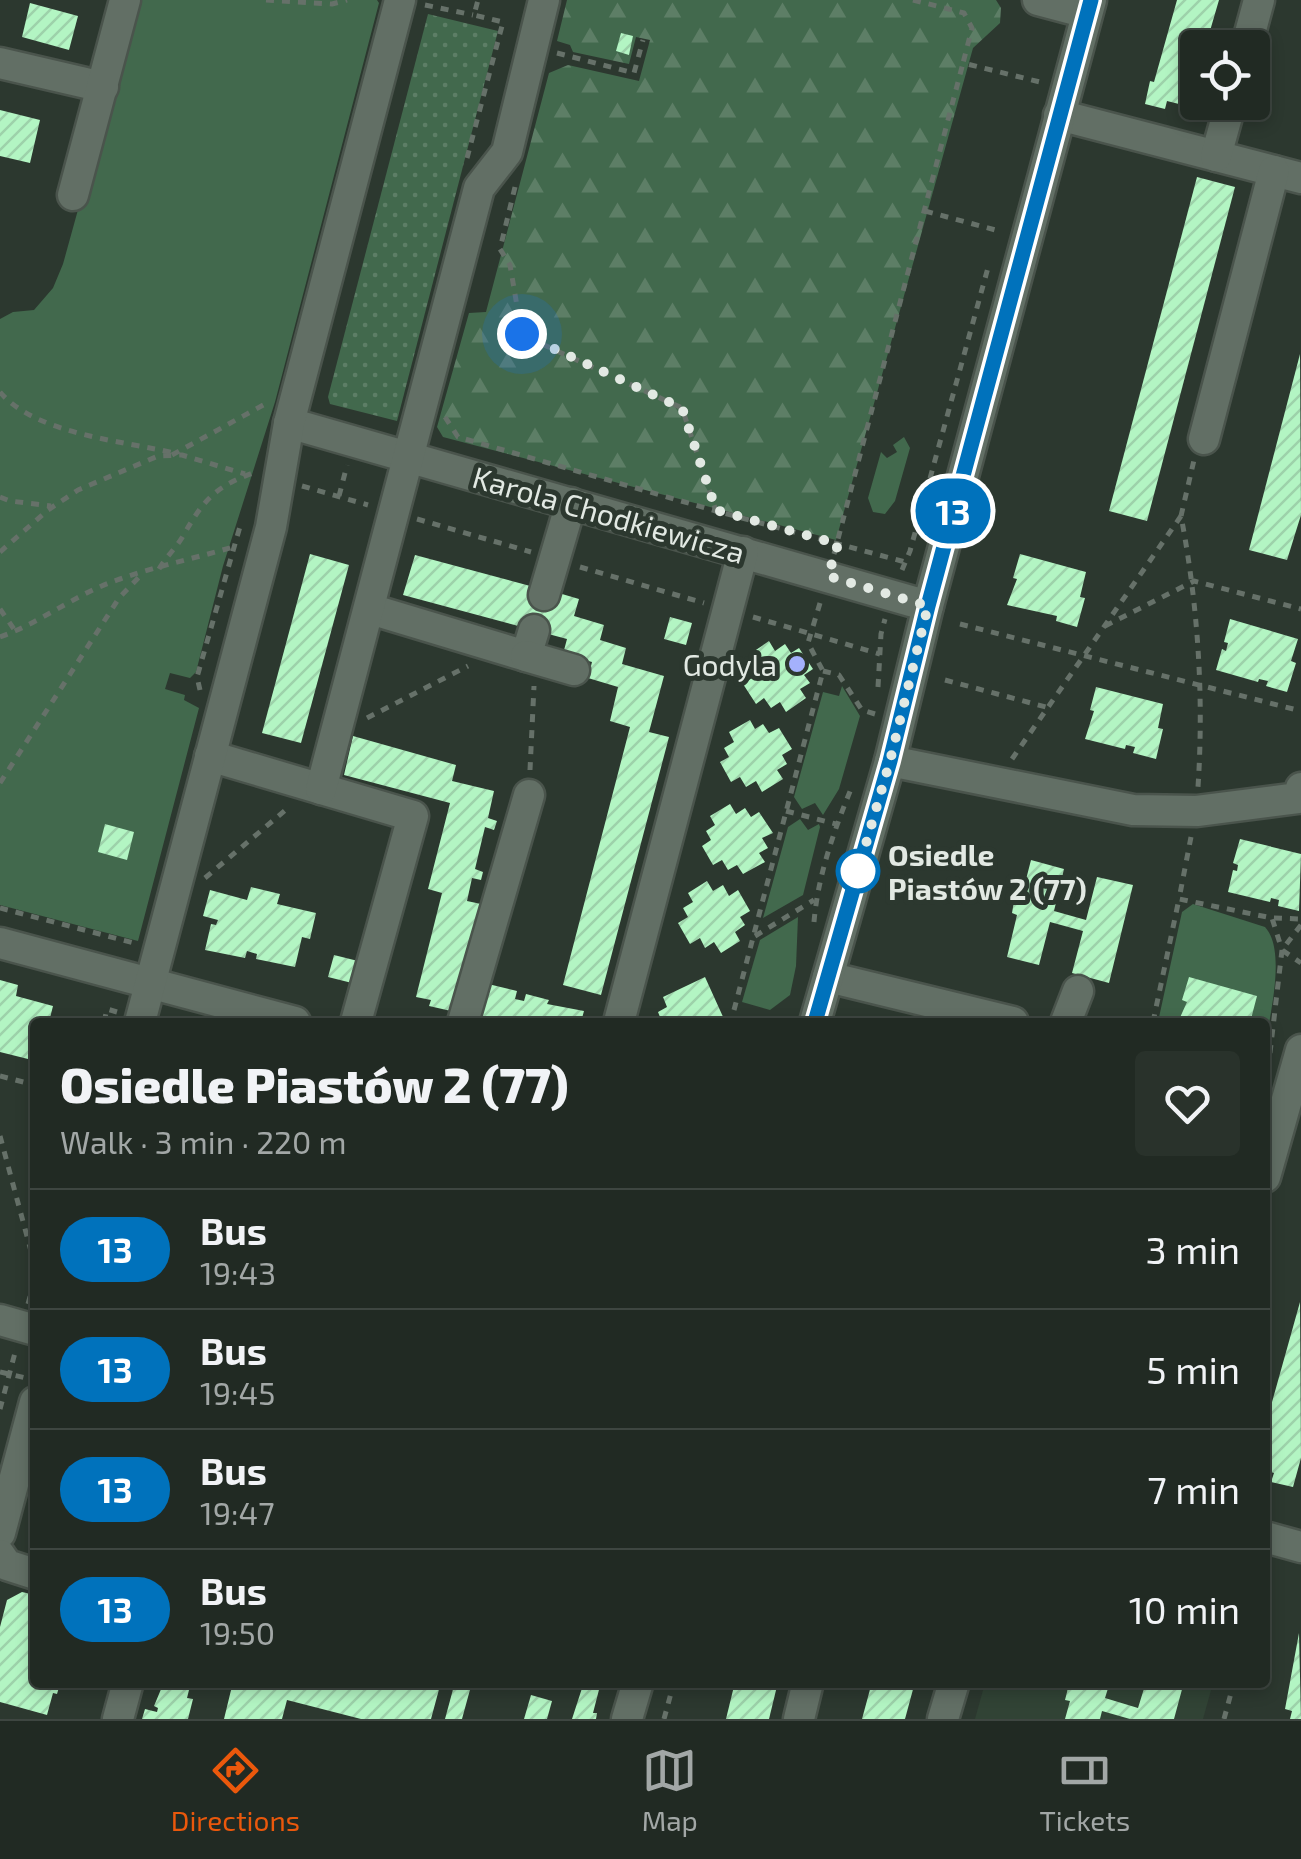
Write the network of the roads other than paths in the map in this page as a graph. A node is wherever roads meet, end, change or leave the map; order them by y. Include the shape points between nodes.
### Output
1 (126, 0) edge
2 (544, 0) edge
3 (1038, 0) edge
4 (1260, 0) edge
5 (410, 2) edge
6 (1089, 6) edge
7 (1251, 30) edge
8 (0, 63) edge
9 (102, 88) junction
10 (1059, 115) junction
11 (1226, 120) edge
12 (1216, 156) junction
13 (1288, 174) edge
14 (73, 194) dead end
15 (284, 410) junction
16 (1204, 439) road end
17 (410, 458) junction
18 (571, 504) junction
19 (742, 552) junction
20 (544, 595) dead end
21 (928, 606) junction
22 (370, 608) junction
23 (574, 670) dead end
24 (210, 756) junction
25 (890, 761) junction
26 (318, 788) junction
27 (1301, 788) edge
28 (530, 794) road end
29 (0, 943) edge
30 (828, 976) junction
31 (151, 984) junction
32 (1078, 992) dead end
33 (141, 1018) edge
34 (280, 1018) edge
35 (357, 1018) edge
36 (464, 1018) edge
37 (620, 1018) edge
38 (816, 1018) edge
39 (997, 1018) edge
40 (1068, 1018) edge
41 (1301, 1050) edge
42 (1270, 1160) edge
43 (0, 1320) edge
44 (30, 1329) edge
45 (30, 1421) edge
46 (0, 1532) edge
47 (1270, 1538) edge
48 (1301, 1547) edge
49 (0, 1556) edge
50 (30, 1572) edge
51 (126, 1688) edge
52 (636, 1688) edge
53 (807, 1688) edge
54 (952, 1688) edge
55 (118, 1719) edge
56 (627, 1719) edge
57 (799, 1719) edge
58 (943, 1719) edge

1 - 9 street
2 - 17 street via 506,152 479,188
3 - 6 street
4 - 7 street
5 - 15 street
6 - 10 street
8 - 9 street
9 - 14 street
10 - 12 street
10 - 21 street
11 - 12 street
12 - 13 street
13 - 16 street
15 - 17 street, Karola Chodkiewicza
15 - 24 street via 272,526
17 - 18 street, Karola Chodkiewicza
17 - 22 street
18 - 19 street, Karola Chodkiewicza
18 - 20 street
19 - 21 street, Karola Chodkiewicza
19 - 37 street
21 - 25 street
22 - 23 street via 524,648
22 - 26 street
24 - 26 street
24 - 31 street
25 - 27 street via 1133,810 1197,811 1298,798
25 - 30 street
26 - 35 street via 413,816
28 - 36 street
29 - 31 street
30 - 38 street
30 - 39 street
31 - 33 street
31 - 34 street
32 - 40 street
41 - 42 street
43 - 44 street
45 - 46 street
47 - 48 street
49 - 50 street
51 - 55 street
52 - 56 street
53 - 57 street
54 - 58 street

